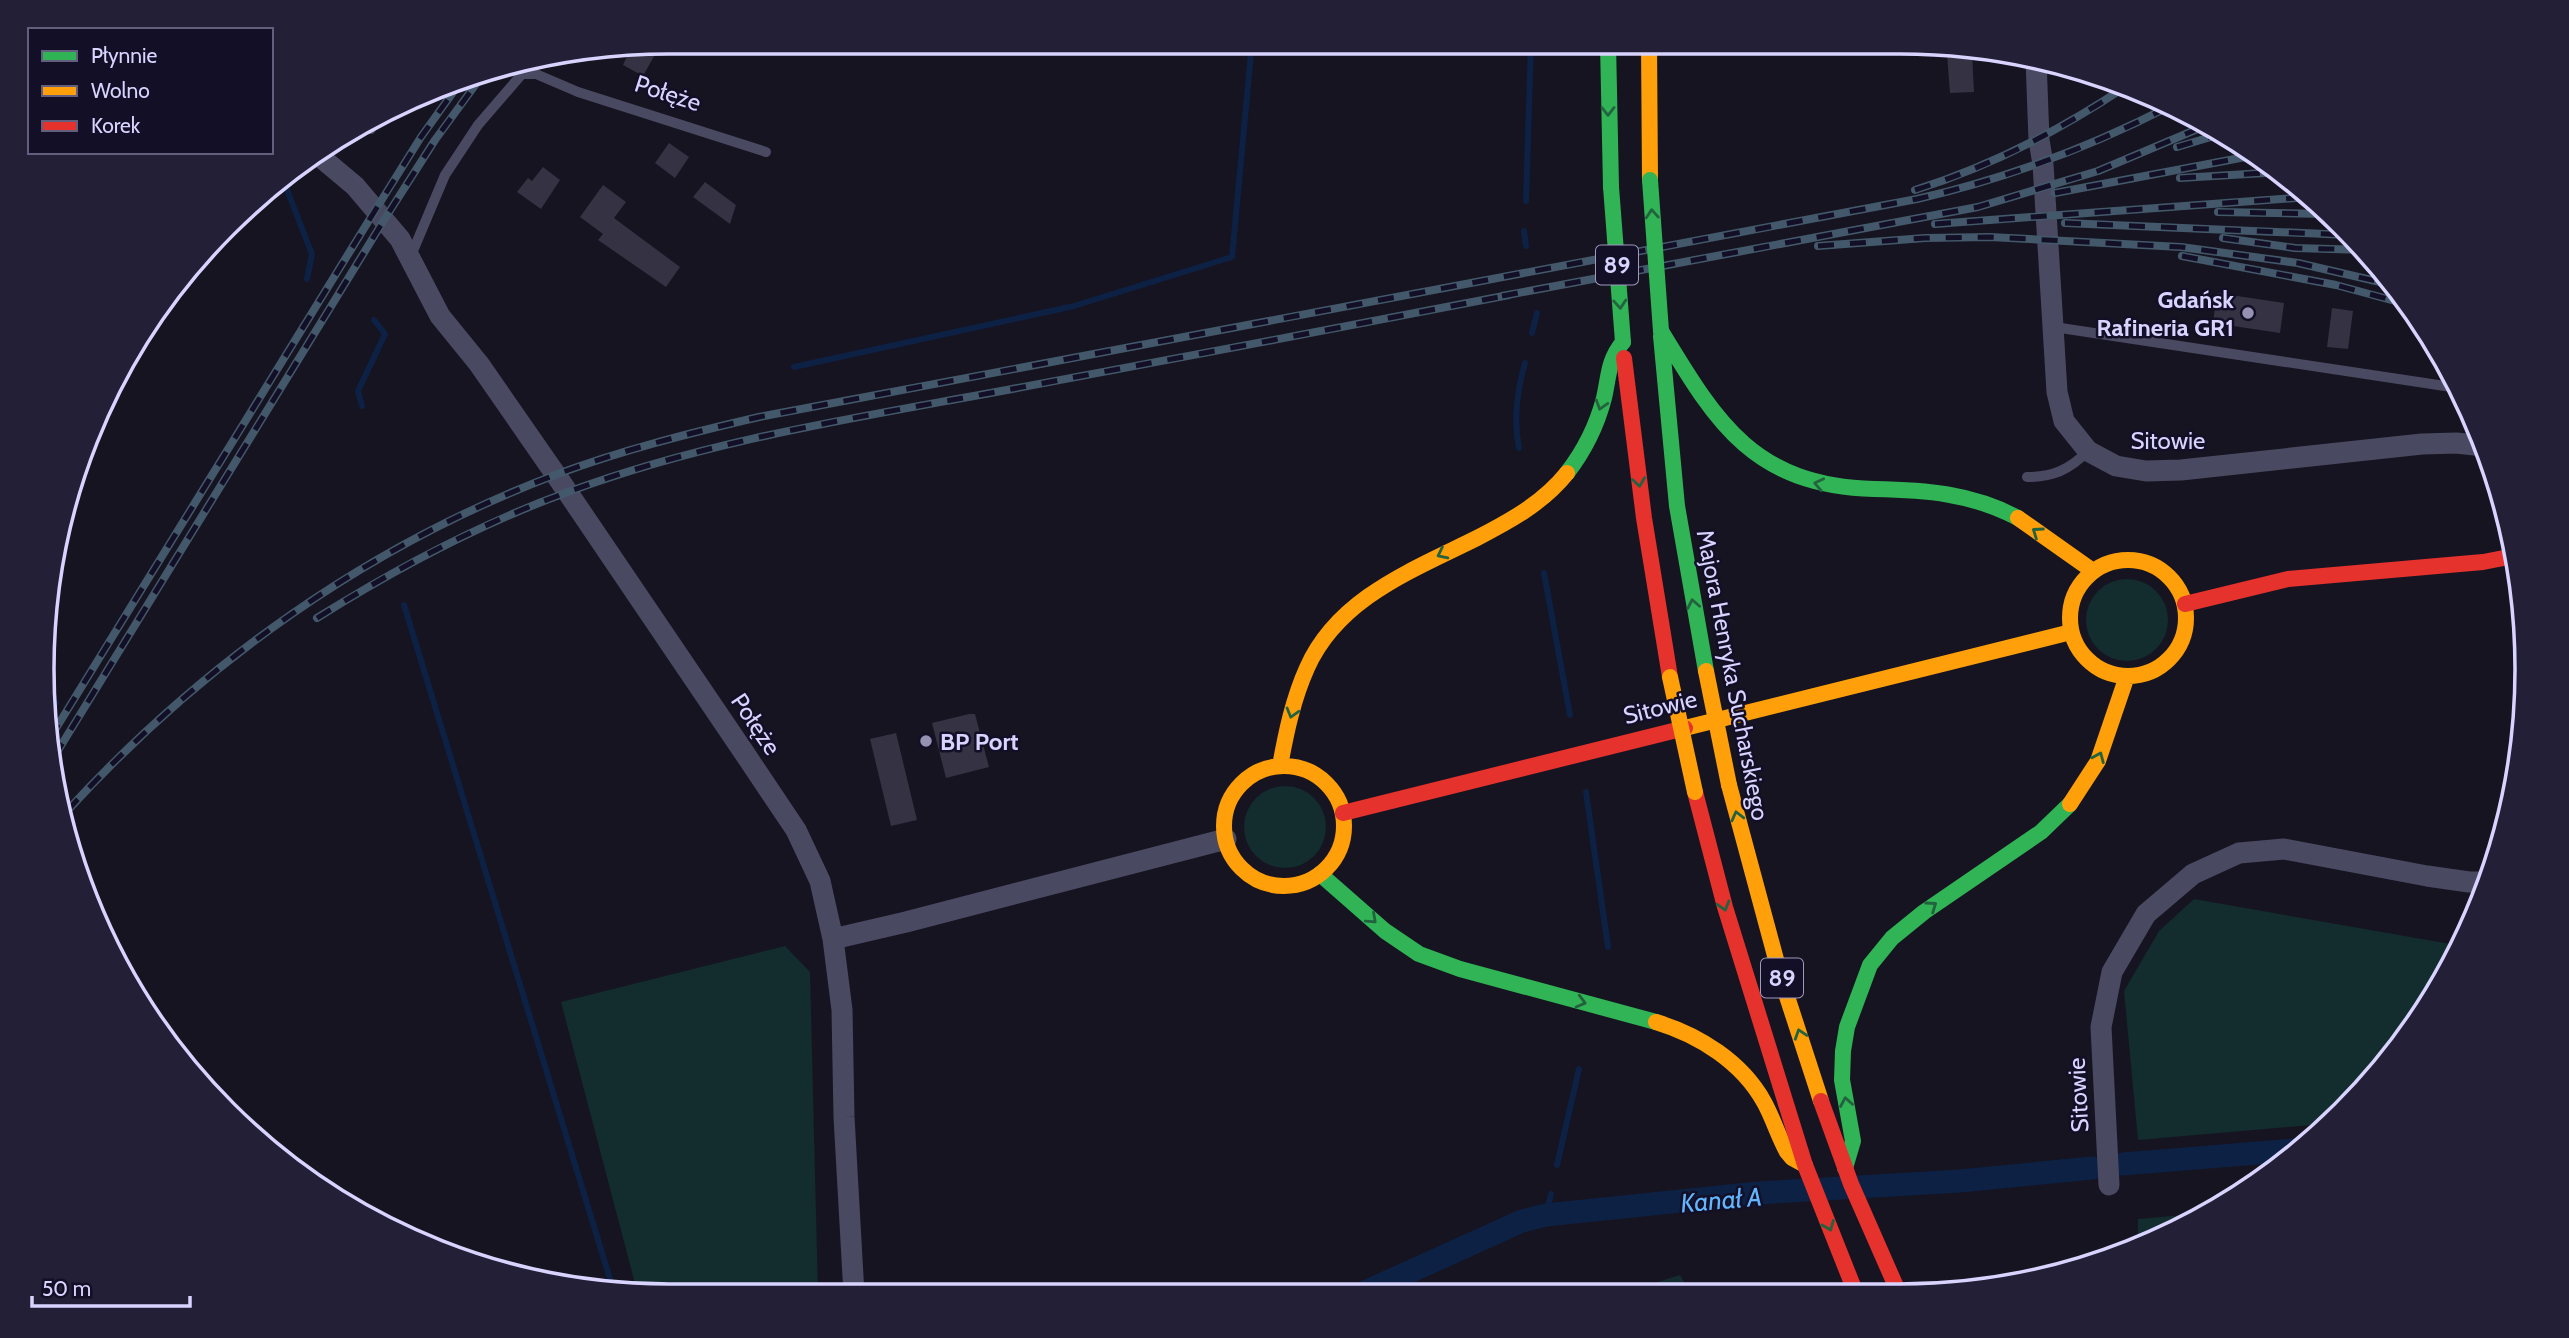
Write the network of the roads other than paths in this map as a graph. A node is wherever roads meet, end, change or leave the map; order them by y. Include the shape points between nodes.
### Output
1 (1608, 54) edge
2 (1649, 54) edge
3 (2039, 70) edge
4 (766, 152) dead end
5 (324, 160) edge
6 (410, 258) junction
7 (2054, 327) junction
8 (1661, 331) junction
9 (1622, 342) junction
10 (2445, 386) edge
11 (2472, 445) edge
12 (2088, 451) junction
13 (2027, 477) dead end
14 (2504, 558) edge
15 (2093, 571) junction
16 (2185, 604) junction
17 (2071, 632) junction
18 (2127, 676) junction
19 (1280, 766) junction
20 (1343, 813) junction
21 (1226, 839) junction
22 (1320, 874) junction
23 (2476, 882) edge
24 (833, 939) junction
25 (1805, 1165) junction
26 (1845, 1168) junction
27 (2109, 1185) dead end
28 (853, 1284) edge
29 (1852, 1284) edge
30 (1894, 1284) edge

1 -> 9 main road, 89, bridge via 1611,187
8 -> 2 main road, Majora Henryka Sucharskiego / 89, bridge via 1650,180
3 - 7 street, Sitowie via 2039,140
4 - 6 lane, Połęże via 578,92 536,74 522,74 478,125 445,176
5 - 6 street, Połęże via 355,186
6 - 24 street, Połęże via 440,316 556,475 796,830 820,881
7 - 10 lane
7 - 12 street, Sitowie via 2057,392 2064,421
15 -> 8 main road via 2016,517 1974,499 1925,490 1829,486 1779,470 1757,457 1720,423
26 -> 8 main road, Majora Henryka Sucharskiego / 89, bridge via 1766,926 1729,785 1677,506
9 -> 19 main road via 1610,360 1593,428 1578,459 1556,486 1508,522 1400,575 1368,596 1327,634 1301,682
9 -> 25 main road, 89, bridge via 1670,677 1695,792 1725,907
11 - 12 street, Sitowie via 2421,444 2146,471 2116,466
12 - 13 lane via 2054,475
14 - 16 main road via 2288,579
15 - 16 main road via 2129,559 2148,563 2165,572
15 - 17 main road via 2076,592 2069,618
16 - 18 main road via 2184,634 2169,660 2143,675
17 - 18 main road via 2086,659 2112,674
17 - 20 main road, Sitowie
26 -> 18 main road via 1853,1141 1842,1080 1843,1051 1870,965 1924,912 2041,832 2067,808 2098,761
19 - 20 main road via 1320,778 1331,787
19 - 21 main road via 1252,775 1240,785 1226,810
20 - 22 main road via 1343,841
21 - 22 main road via 1237,863 1257,880 1296,885
21 - 24 street
22 -> 25 main road via 1419,954 1660,1023 1712,1049 1747,1079 1790,1156
23 - 27 street, Sitowie via 2284,849 2239,853 2193,874 2146,914 2112,972 2101,1027
24 - 28 street, Połęże via 842,1010
25 -> 29 main road, 89
26 - 30 main road, Majora Henryka Sucharskiego / 89

